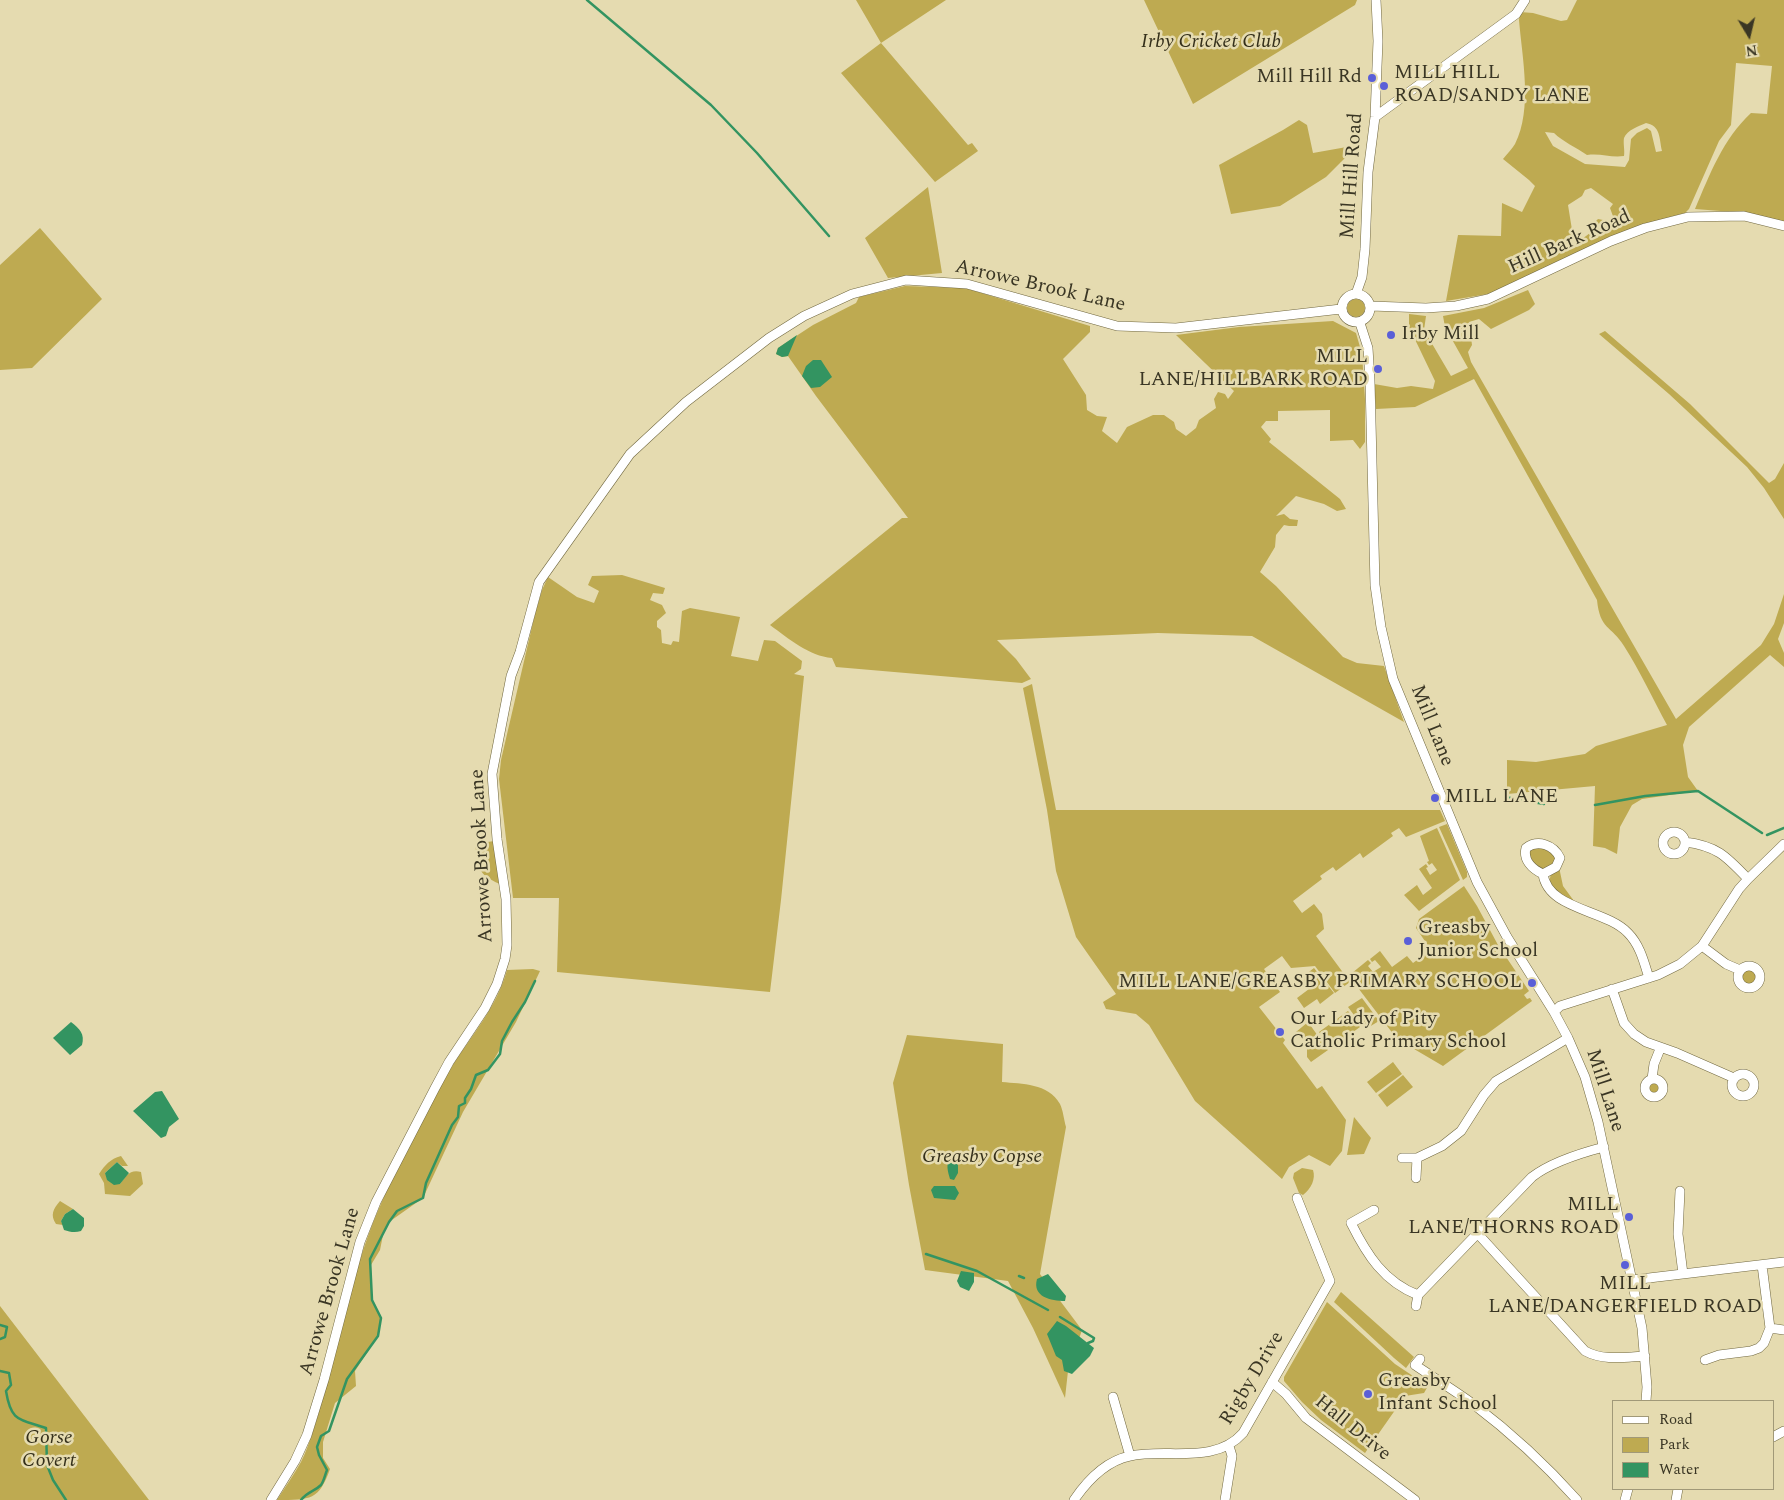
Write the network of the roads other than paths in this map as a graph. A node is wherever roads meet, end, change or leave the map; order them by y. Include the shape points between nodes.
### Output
1 (1376, 0) edge
2 (1525, 0) edge
3 (1375, 117) junction
4 (1784, 226) edge
5 (1356, 294) junction
6 (1370, 306) junction
7 (1341, 309) junction
8 (1360, 322) junction
9 (1685, 842) dead end
10 (1784, 844) edge
11 (1543, 874) dead end
12 (1748, 879) junction
13 (1702, 946) junction
14 (1740, 970) dead end
15 (1650, 978) junction
16 (1612, 989) junction
17 (1554, 1012) junction
18 (1568, 1038) junction
19 (1660, 1048) junction
20 (1734, 1078) dead end
21 (1652, 1079) dead end
22 (1604, 1147) junction
23 (1402, 1158) dead end
24 (1417, 1158) junction
25 (1416, 1178) dead end
26 (1680, 1191) dead end
27 (1297, 1198) dead end
28 (1374, 1210) dead end
29 (1478, 1234) junction
30 (1784, 1262) edge
31 (1762, 1265) junction
32 (1683, 1274) junction
33 (1632, 1280) junction
34 (1418, 1295) junction
35 (1416, 1306) dead end
36 (1770, 1328) junction
37 (1784, 1330) edge
38 (1645, 1356) junction
39 (1420, 1358) dead end
40 (1705, 1360) dead end
41 (1272, 1382) junction
42 (1113, 1397) dead end
43 (1646, 1400) edge
44 (1229, 1446) junction
45 (1130, 1456) junction
46 (271, 1500) edge
47 (1074, 1500) edge
48 (1225, 1500) edge
49 (1415, 1500) edge
50 (1577, 1500) edge

1 - 3 street, Mill Hill Road
2 - 3 street via 1516,14
3 - 5 street, Mill Hill Road via 1368,172 1362,277
4 - 6 street, Hill Bark Road via 1744,216 1688,218 1645,228 1611,241 1488,299 1426,308
5 - 6 street via 1365,296
5 - 7 street via 1344,300
6 - 8 street via 1368,317
7 - 8 street via 1347,320
7 - 46 street, Arrowe Brook Lane via 1176,328 1117,326 967,284 906,280 852,294 804,316 686,402 630,454 539,582 511,676 492,774 506,899 507,945 498,984 434,1088 376,1202 360,1242 324,1380 306,1435 295,1461
8 - 17 street, Mill Lane via 1368,348 1370,381 1375,585 1393,679 1477,882
9 - 12 street via 1711,847
10 - 12 street
11 - 15 street via 1547,886 1559,899 1608,918 1628,932 1639,948
12 - 13 street
13 - 14 street
13 - 15 street via 1680,964
15 - 16 street
16 - 17 street via 1560,1006
16 - 19 street via 1624,1023 1634,1034
17 - 18 street, Mill Lane
18 - 22 street, Mill Lane via 1584,1077
18 - 24 street via 1496,1080 1461,1131 1442,1146
19 - 20 street
19 - 21 street
22 - 29 street via 1539,1171
22 - 33 street, Mill Lane
23 - 24 street
24 - 25 street
26 - 32 street via 1678,1234
27 - 41 street, Rigby Drive via 1330,1281
28 - 34 street via 1351,1223 1365,1251 1392,1281
29 - 34 street
29 - 38 street via 1585,1351 1594,1356
30 - 31 street
31 - 32 street
31 - 36 street
32 - 33 street
33 - 38 street, Mill Lane
34 - 35 street
36 - 37 street
36 - 40 street via 1764,1343 1758,1348
38 - 43 street, Mill Lane
39 - 50 street via 1415,1365 1495,1422
41 - 44 street, Rigby Drive via 1243,1433
41 - 49 street, Hall Drive via 1306,1418
42 - 45 street
44 - 45 street, Rigby Drive via 1209,1452
44 - 48 street via 1232,1456
45 - 47 street, Rigby Drive via 1105,1467

